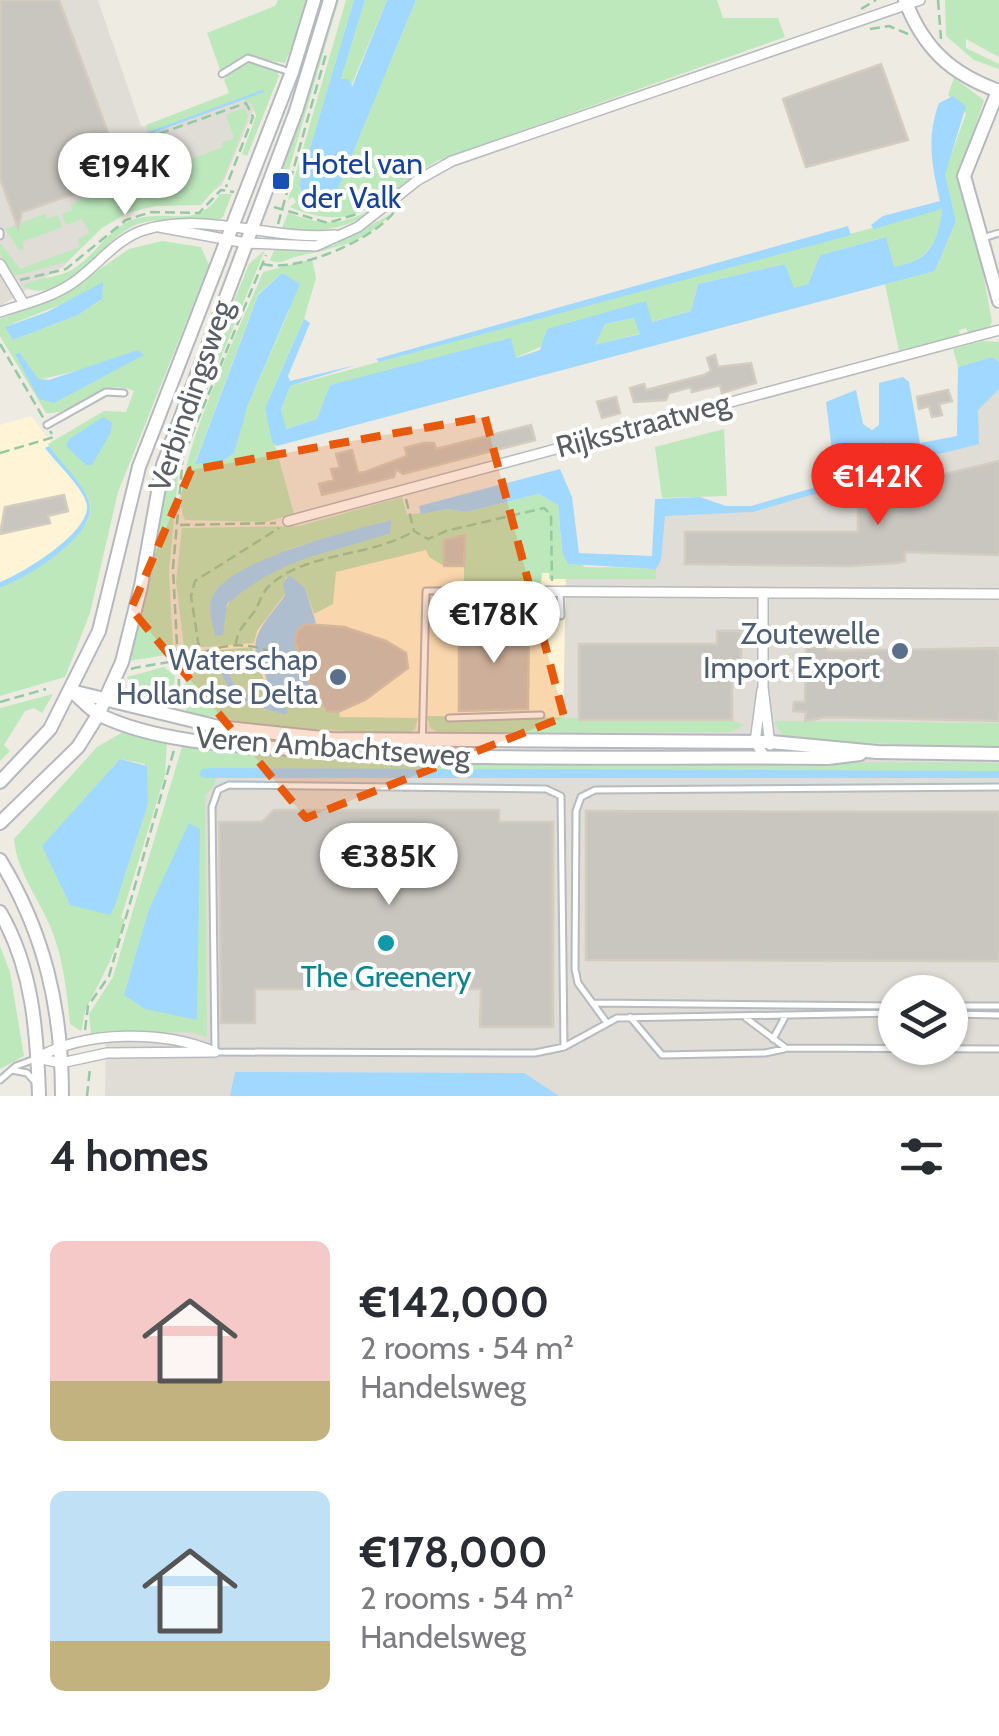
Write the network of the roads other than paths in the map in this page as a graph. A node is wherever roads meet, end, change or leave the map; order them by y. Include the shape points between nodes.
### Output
1 (314, 0) edge
2 (330, 0) edge
3 (911, 2) edge
4 (292, 72) junction
5 (222, 74) dead end
6 (306, 78) junction
7 (998, 91) edge
8 (999, 233) edge
9 (228, 234) junction
10 (248, 236) junction
11 (980, 239) junction
12 (0, 264) edge
13 (999, 301) edge
14 (24, 304) junction
15 (0, 312) edge
16 (999, 330) edge
17 (124, 393) dead end
18 (47, 425) road end
19 (288, 521) road end
20 (446, 591) joint
21 (490, 591) junction
22 (556, 592) junction
23 (763, 593) junction
24 (999, 594) edge
25 (470, 611) dead end
26 (560, 616) dead end
27 (763, 687) junction
28 (72, 691) junction
29 (106, 699) junction
30 (98, 715) junction
31 (541, 715) dead end
32 (449, 718) dead end
33 (422, 741) junction
34 (755, 742) junction
35 (771, 742) junction
36 (877, 752) junction
37 (999, 754) edge
38 (422, 756) junction
39 (765, 757) junction
40 (0, 782) edge
41 (999, 788) edge
42 (0, 823) edge
43 (0, 860) edge
44 (0, 912) edge
45 (593, 1004) junction
46 (968, 1006) edge
47 (999, 1006) edge
48 (878, 1010) edge
49 (878, 1011) edge
50 (789, 1014) junction
51 (968, 1014) edge
52 (999, 1015) edge
53 (630, 1017) junction
54 (744, 1017) junction
55 (606, 1023) junction
56 (773, 1038) junction
57 (61, 1044) junction
58 (564, 1047) junction
59 (786, 1048) junction
60 (999, 1049) edge
61 (215, 1052) junction
62 (37, 1058) junction
63 (61, 1062) junction
64 (9, 1070) junction
65 (0, 1080) edge
66 (38, 1091) edge
67 (62, 1096) edge

1 - 4 main road, Verbindingsweg
2 - 6 main road, Verbindingsweg
3 - 7 main road via 932,51 954,71
3 - 10 street via 452,161 316,246
4 - 5 lane via 248,58
4 - 6 lane
4 - 9 main road, Verbindingsweg
6 - 10 main road, Verbindingsweg
7 - 11 main road via 964,176
8 - 11 lane
9 - 10 street
9 - 14 street via 159,227 129,237 70,285
9 - 28 main road, Verbindingsweg via 140,468 110,595
10 - 29 main road, Verbindingsweg via 163,465 131,633
11 - 13 main road
12 - 14 street
14 - 15 street
16 - 19 street, Rijksstraatweg
17 - 18 lane via 106,392
20 - 21 street
20 - 33 lane via 426,591
21 - 22 street
21 - 25 lane via 490,610
22 - 23 street
22 - 26 lane
23 - 24 street
23 - 27 street
27 - 34 street
27 - 35 street
28 - 29 main road, Veren Ambachtseweg
28 - 30 main road, Veren Ambachtseweg
28 - 40 main road, Verbindingsweg via 34,748
29 - 30 main road, Verbindingsweg
29 - 33 main road, Veren Ambachtseweg via 238,730
30 - 38 main road, Veren Ambachtseweg via 207,741
30 - 42 main road, Verbindingsweg via 62,766
31 - 32 lane
33 - 34 main road, Veren Ambachtseweg
33 - 38 lane
34 - 35 main road, Veren Ambachtseweg
34 - 39 street
35 - 36 main road, Veren Ambachtseweg
35 - 39 street
36 - 37 main road, Veren Ambachtseweg
36 - 39 main road, Veren Ambachtseweg
38 - 39 main road, Veren Ambachtseweg
41 - 45 lane via 595,790 576,810 575,969
43 - 57 main road via 36,929 54,986
44 - 62 main road via 25,968
45 - 48 lane
45 - 55 lane
46 - 47 lane
49 - 50 lane
50 - 54 lane
50 - 56 lane
51 - 52 lane
53 - 54 lane
53 - 55 lane
53 - 59 lane via 662,1055
54 - 56 lane
55 - 58 lane
56 - 59 lane
57 - 61 street via 187,1040
57 - 62 street
57 - 63 main road
58 - 61 lane via 535,1053
58 - 61 lane via 561,796 546,790 230,786 218,790 212,807
59 - 60 lane
61 - 63 street via 107,1053
62 - 63 street
62 - 64 lane
62 - 66 main road
63 - 67 main road
64 - 65 lane
64 - 66 lane via 27,1074

